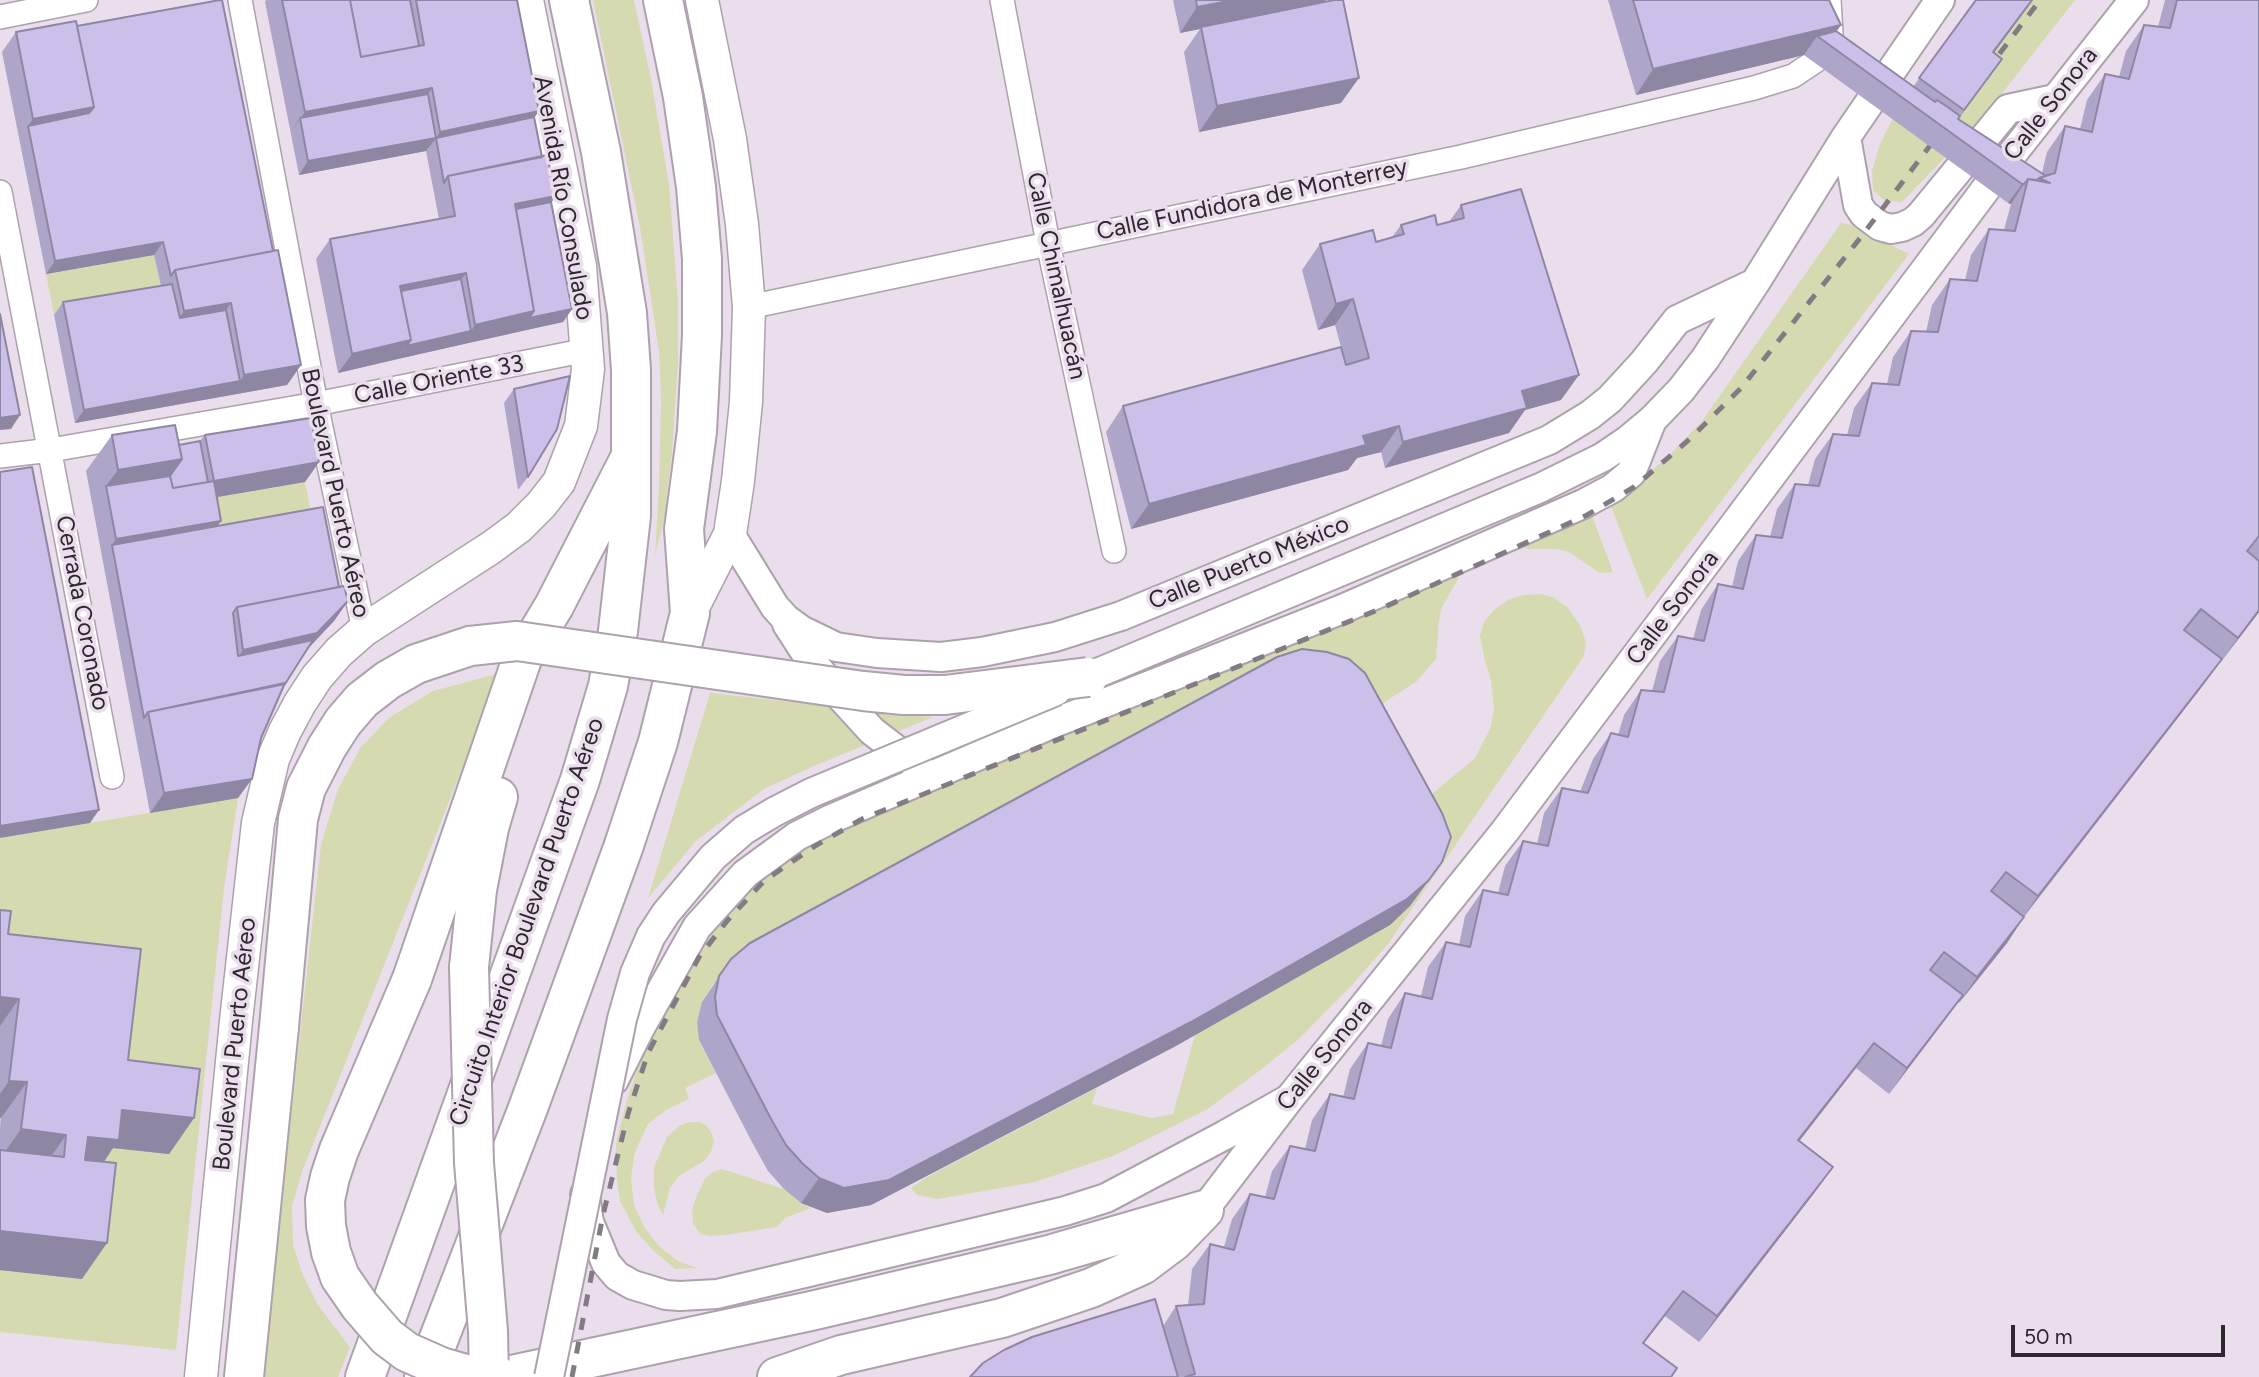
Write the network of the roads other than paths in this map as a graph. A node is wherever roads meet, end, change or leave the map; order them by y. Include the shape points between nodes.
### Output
1 (86, 0) edge
2 (240, 0) edge
3 (527, 0) edge
4 (569, 0) edge
5 (663, 0) edge
6 (702, 0) edge
7 (1002, 0) edge
8 (1829, 0) edge
9 (1940, 0) edge
10 (2105, 0) edge
11 (2134, 0) edge
12 (0, 17) edge
13 (2103, 38) junction
14 (2055, 99) junction
15 (1846, 137) junction
16 (0, 192) edge
17 (1048, 243) junction
18 (1755, 283) junction
19 (749, 307) junction
20 (587, 351) junction
21 (316, 404) junction
22 (1652, 420) junction
23 (51, 450) junction
24 (632, 454) junction
25 (0, 456) edge
26 (730, 534) junction
27 (1114, 551) dead end
28 (554, 606) junction
29 (775, 607) junction
30 (690, 613) junction
31 (363, 630) junction
32 (1088, 677) junction
33 (113, 776) dead end
34 (930, 776) junction
35 (1289, 1099) junction
36 (1204, 1210) junction
37 (201, 1377) edge
38 (244, 1377) edge
39 (365, 1377) edge
40 (424, 1377) edge
41 (489, 1377) edge
42 (501, 1377) edge
43 (549, 1377) edge
44 (777, 1377) edge

1 - 12 street
2 - 21 street, Boulevard Puerto Aéreo
3 - 20 main road, Avenida Río Consulado via 580,266
4 - 24 highway, Circuito Interior Boulevard Puerto Aéreo via 601,152 626,313
5 - 30 highway via 683,97 702,259 697,431 684,529
6 - 19 main road via 730,139
7 - 17 street, Calle Chimalhuacán
8 - 17 street, Calle Fundidora de Monterrey via 1831,33 1823,56 1793,76 1461,156
9 - 15 street
10 - 13 street
11 - 13 street, Calle Sonora
13 - 14 street, Calle Sonora
14 - 15 street via 2008,109 1921,215 1891,229 1880,226 1858,205
14 - 35 street, Calle Sonora via 1505,831
15 - 18 street
16 - 23 street, Cerrada Coronado
17 - 19 street, Calle Fundidora de Monterrey
17 - 27 street, Calle Chimalhuacán
18 - 22 street via 1705,359
18 - 29 street, Calle Puerto México via 1677,320 1610,399 1549,440 1088,628 982,652 900,655 836,647 801,630
19 - 26 main road via 746,402
20 - 21 street, Calle Oriente 33
20 - 31 main road, Avenida Río Consulado via 581,426 559,482 541,505 492,547
21 - 23 street, Calle Oriente 33
21 - 31 street, Boulevard Puerto Aéreo
22 - 32 street via 1603,457 1540,488
22 - 34 street via 1631,472 1583,504 1340,610
23 - 25 street, Calle Oriente 33
23 - 33 street, Cerrada Coronado
24 - 28 highway
24 - 39 highway, Circuito Interior Boulevard Puerto Aéreo via 625,577 608,686 580,780
26 - 29 street, Calle Puerto México
26 - 30 main road
28 - 41 highway, bridge via 537,684 489,828 469,967 474,1163
28 - 42 highway, bridge via 522,659 412,979 339,1150 325,1200 331,1252 340,1277 387,1337 441,1367
29 - 34 street via 807,655 872,731
30 - 40 highway via 658,742 623,848
31 - 37 main road, Boulevard Puerto Aéreo via 311,685 285,732 265,788 237,1008
32 - 38 highway, bridge via 945,695 904,695 517,641 470,646 416,664 362,700 332,739 306,788 298,819
32 - 43 street, bridge via 774,812 713,857 671,905 635,973 622,1019
34 - 35 street via 797,836 745,874 697,927 615,1076 598,1130 585,1195 589,1222 606,1264 617,1276 666,1295 717,1294 1065,1211 1125,1189
35 - 36 street, Calle Sonora
36 - 42 highway via 1049,1255
36 - 44 highway via 1142,1265 1091,1289 1002,1318 841,1355

